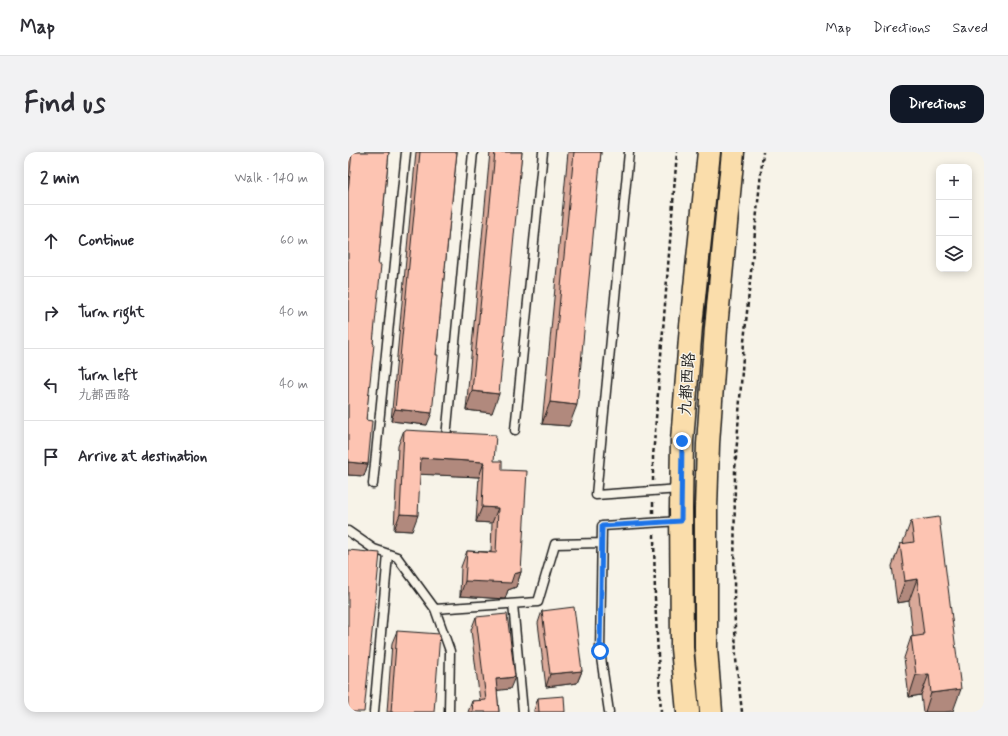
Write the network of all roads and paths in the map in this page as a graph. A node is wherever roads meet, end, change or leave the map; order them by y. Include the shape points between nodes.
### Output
1 (406, 152) edge
2 (473, 152) edge
3 (543, 152) edge
4 (629, 152) edge
5 (677, 152) edge
6 (709, 152) edge
7 (733, 152) edge
8 (763, 152) edge
9 (515, 430) dead end
10 (446, 438) edge
11 (373, 484) dead end
12 (681, 489) junction
13 (653, 491) junction
14 (681, 521) junction
15 (653, 523) junction
16 (348, 531) edge
17 (601, 543) junction
18 (388, 554) junction
19 (513, 604) junction
20 (435, 609) junction
21 (374, 712) edge
22 (449, 712) edge
23 (522, 712) edge
24 (609, 712) edge
25 (661, 712) edge
26 (688, 712) edge
27 (711, 712) edge
28 (742, 712) edge

1 - 11 lane
2 - 10 lane
3 - 9 lane
4 - 13 lane via 596,495
5 - 13 path via 652,456
6 - 12 main road, 九都西路 via 691,326
7 - 27 main road, 九都西路 via 708,444 706,648
8 - 28 path via 744,342 735,471 734,594 736,659
12 - 13 lane
12 - 14 main road, 九都西路
13 - 15 path
14 - 15 lane
14 - 26 main road, 九都西路 via 682,648
15 - 17 lane via 602,526
15 - 25 path
16 - 18 lane via 374,549
17 - 19 lane via 555,544 538,602
17 - 24 lane via 600,651
18 - 20 lane via 397,557
18 - 21 lane
19 - 20 lane
19 - 23 lane
20 - 22 lane via 450,651

